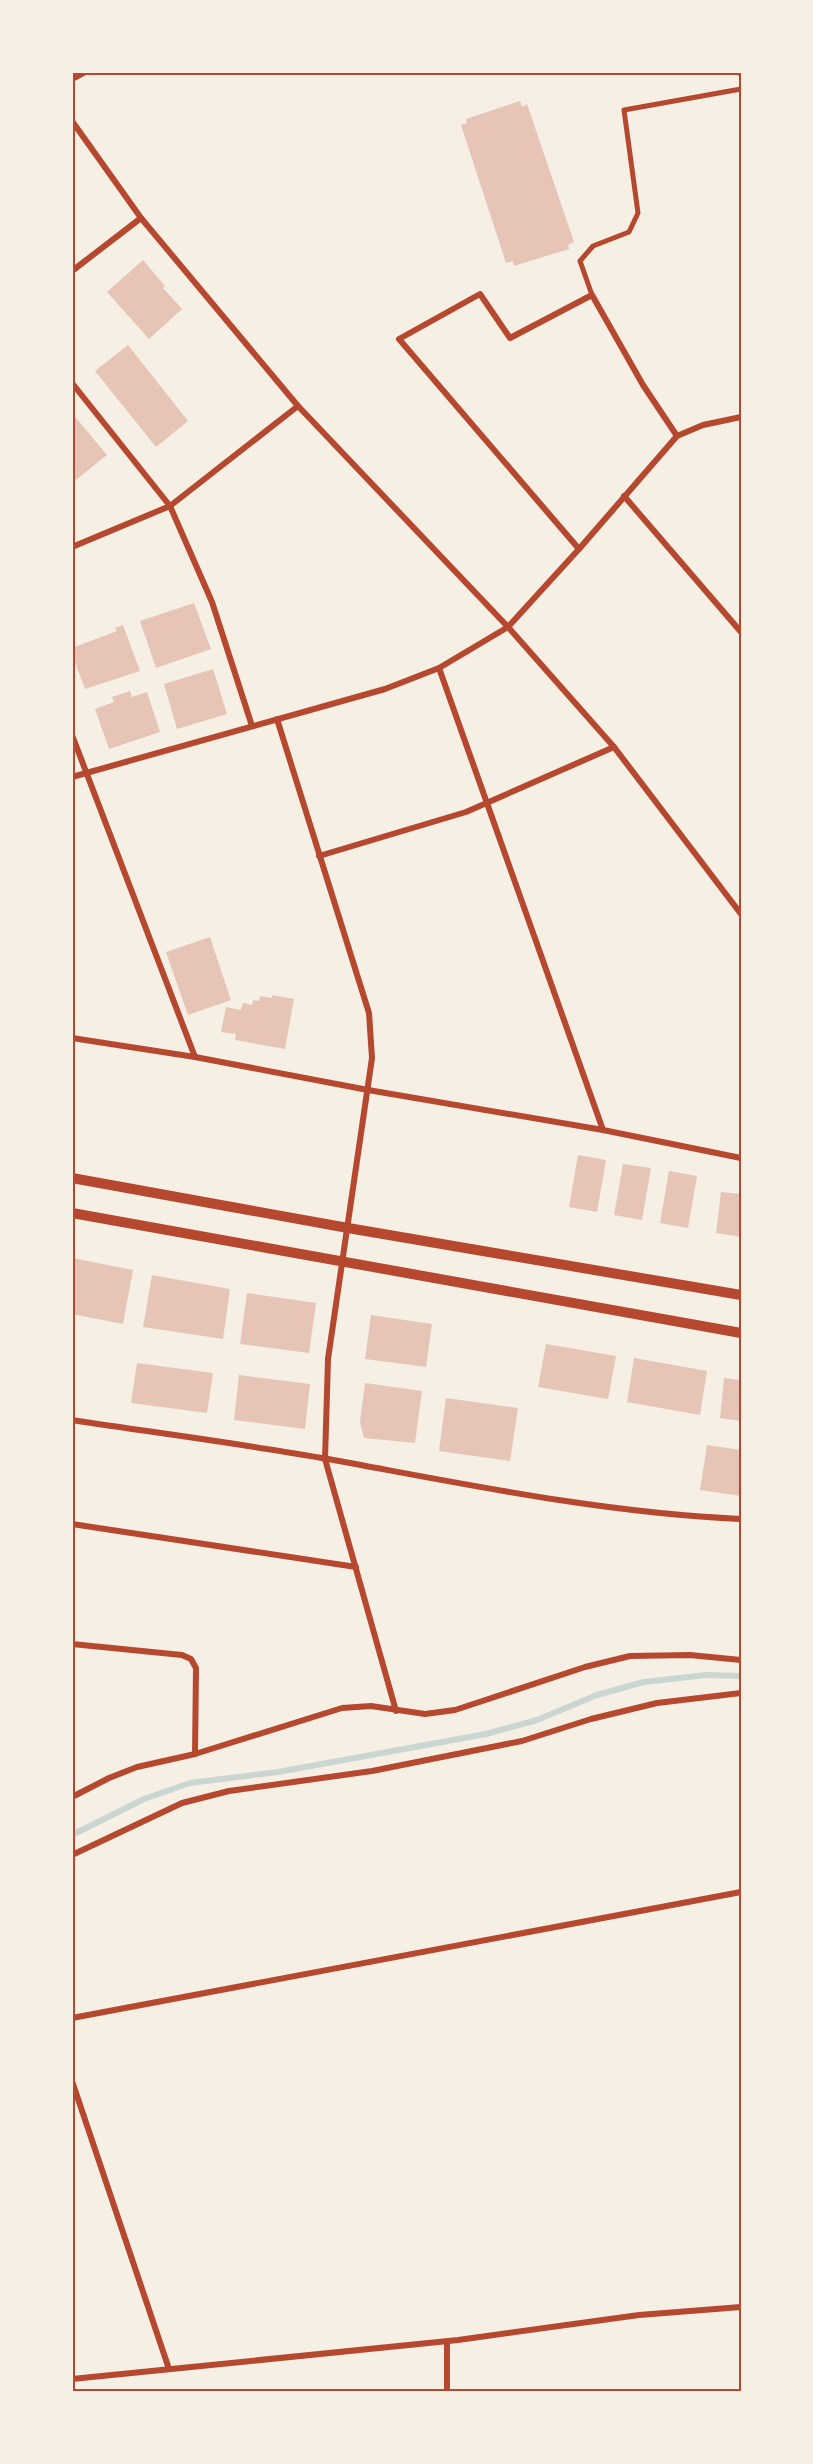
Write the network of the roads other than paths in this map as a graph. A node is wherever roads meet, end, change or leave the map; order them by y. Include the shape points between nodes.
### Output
1 (85, 72) edge
2 (72, 79) edge
3 (741, 89) edge
4 (72, 121) edge
5 (141, 218) junction
6 (72, 272) edge
7 (592, 295) junction
8 (72, 383) edge
9 (298, 405) junction
10 (741, 417) edge
11 (677, 436) junction
12 (624, 496) junction
13 (170, 506) junction
14 (72, 547) edge
15 (579, 549) junction
16 (508, 627) junction
17 (741, 632) edge
18 (439, 668) junction
19 (277, 719) junction
20 (252, 726) junction
21 (72, 735) edge
22 (614, 747) junction
23 (87, 773) junction
24 (72, 777) edge
25 (487, 803) junction
26 (319, 856) junction
27 (741, 914) edge
28 (72, 1038) edge
29 (195, 1057) junction
30 (368, 1090) junction
31 (603, 1130) junction
32 (741, 1158) edge
33 (72, 1178) edge
34 (72, 1213) edge
35 (348, 1228) junction
36 (342, 1262) junction
37 (741, 1295) edge
38 (741, 1334) edge
39 (72, 1420) edge
40 (325, 1459) junction
41 (741, 1519) edge
42 (72, 1524) edge
43 (357, 1568) junction
44 (72, 1644) edge
45 (741, 1660) edge
46 (741, 1693) edge
47 (396, 1711) junction
48 (195, 1754) junction
49 (72, 1797) edge
50 (72, 1855) edge
51 (741, 1892) edge
52 (72, 2018) edge
53 (72, 2081) edge
54 (741, 2307) edge
55 (447, 2342) junction
56 (169, 2369) junction
57 (72, 2379) edge
58 (447, 2392) edge

1 - 2 street
3 - 7 street via 624,110 638,213 629,232 593,246 580,261
4 - 5 street
5 - 6 street
5 - 9 street
7 - 11 street
7 - 15 street via 510,338 480,294 399,339
8 - 13 street
9 - 13 street
9 - 16 street
10 - 11 street
11 - 12 street
12 - 15 street
12 - 17 street
13 - 14 street
13 - 20 street via 212,602
15 - 16 street
16 - 18 street
16 - 22 street
18 - 19 street via 385,689
18 - 25 street
19 - 20 street
19 - 26 street
20 - 23 street
21 - 23 street
22 - 25 street
22 - 27 street
23 - 24 street
23 - 29 street
25 - 26 street
25 - 31 street
26 - 30 street via 369,1013 372,1058
28 - 29 street
29 - 30 street
30 - 31 street
30 - 35 street
31 - 32 street
33 - 35 main road
34 - 36 main road
35 - 36 street
35 - 37 main road
36 - 38 main road
36 - 40 street via 328,1359
39 - 40 street
40 - 41 street via 489,1490 692,1517
40 - 43 street
42 - 43 street
43 - 47 street
44 - 48 street via 191,1659 196,1668
45 - 47 street via 690,1655 630,1656 585,1666 454,1710 425,1714
46 - 50 street via 657,1703 522,1741 372,1771 229,1791 182,1803
47 - 48 street via 371,1706 342,1708
48 - 49 street via 137,1767
51 - 52 street
53 - 56 street
54 - 55 street via 639,2315
55 - 56 street
55 - 58 street
56 - 57 street

